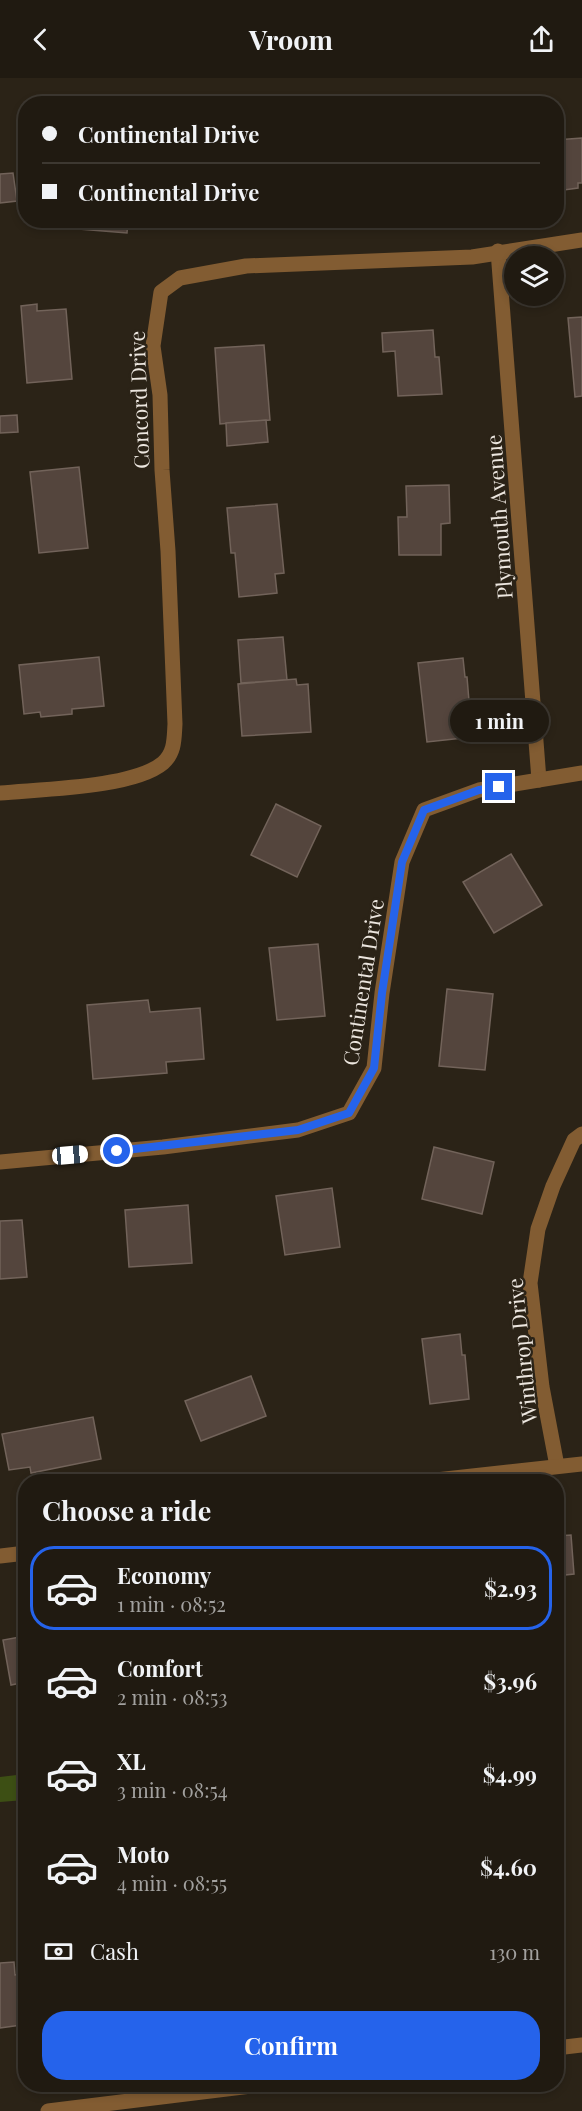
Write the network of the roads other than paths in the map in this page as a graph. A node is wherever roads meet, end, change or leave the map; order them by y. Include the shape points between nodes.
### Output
1 (582, 240) edge
2 (498, 251) junction
3 (582, 773) edge
4 (539, 780) junction
5 (0, 792) edge
6 (582, 1134) edge
7 (0, 1162) edge
8 (582, 1464) edge
9 (557, 1466) junction
10 (488, 1474) edge
11 (18, 1554) edge
12 (0, 1556) edge
13 (582, 2045) edge
14 (564, 2047) edge
15 (202, 2092) edge
16 (48, 2111) edge

1 - 2 street, Concord Drive
2 - 4 street, Plymouth Avenue
2 - 5 street, Concord Drive via 471,257 246,266 180,278 161,292 153,346 160,395 174,747 164,762 124,781
3 - 4 street, Continental Drive
4 - 7 street, Continental Drive via 479,790 424,810 402,862 374,1068 349,1113 298,1130
6 - 9 street, Winthrop Drive via 574,1140 538,1229 531,1283 542,1387
8 - 9 street
9 - 10 street
11 - 12 street
13 - 14 street
15 - 16 street

